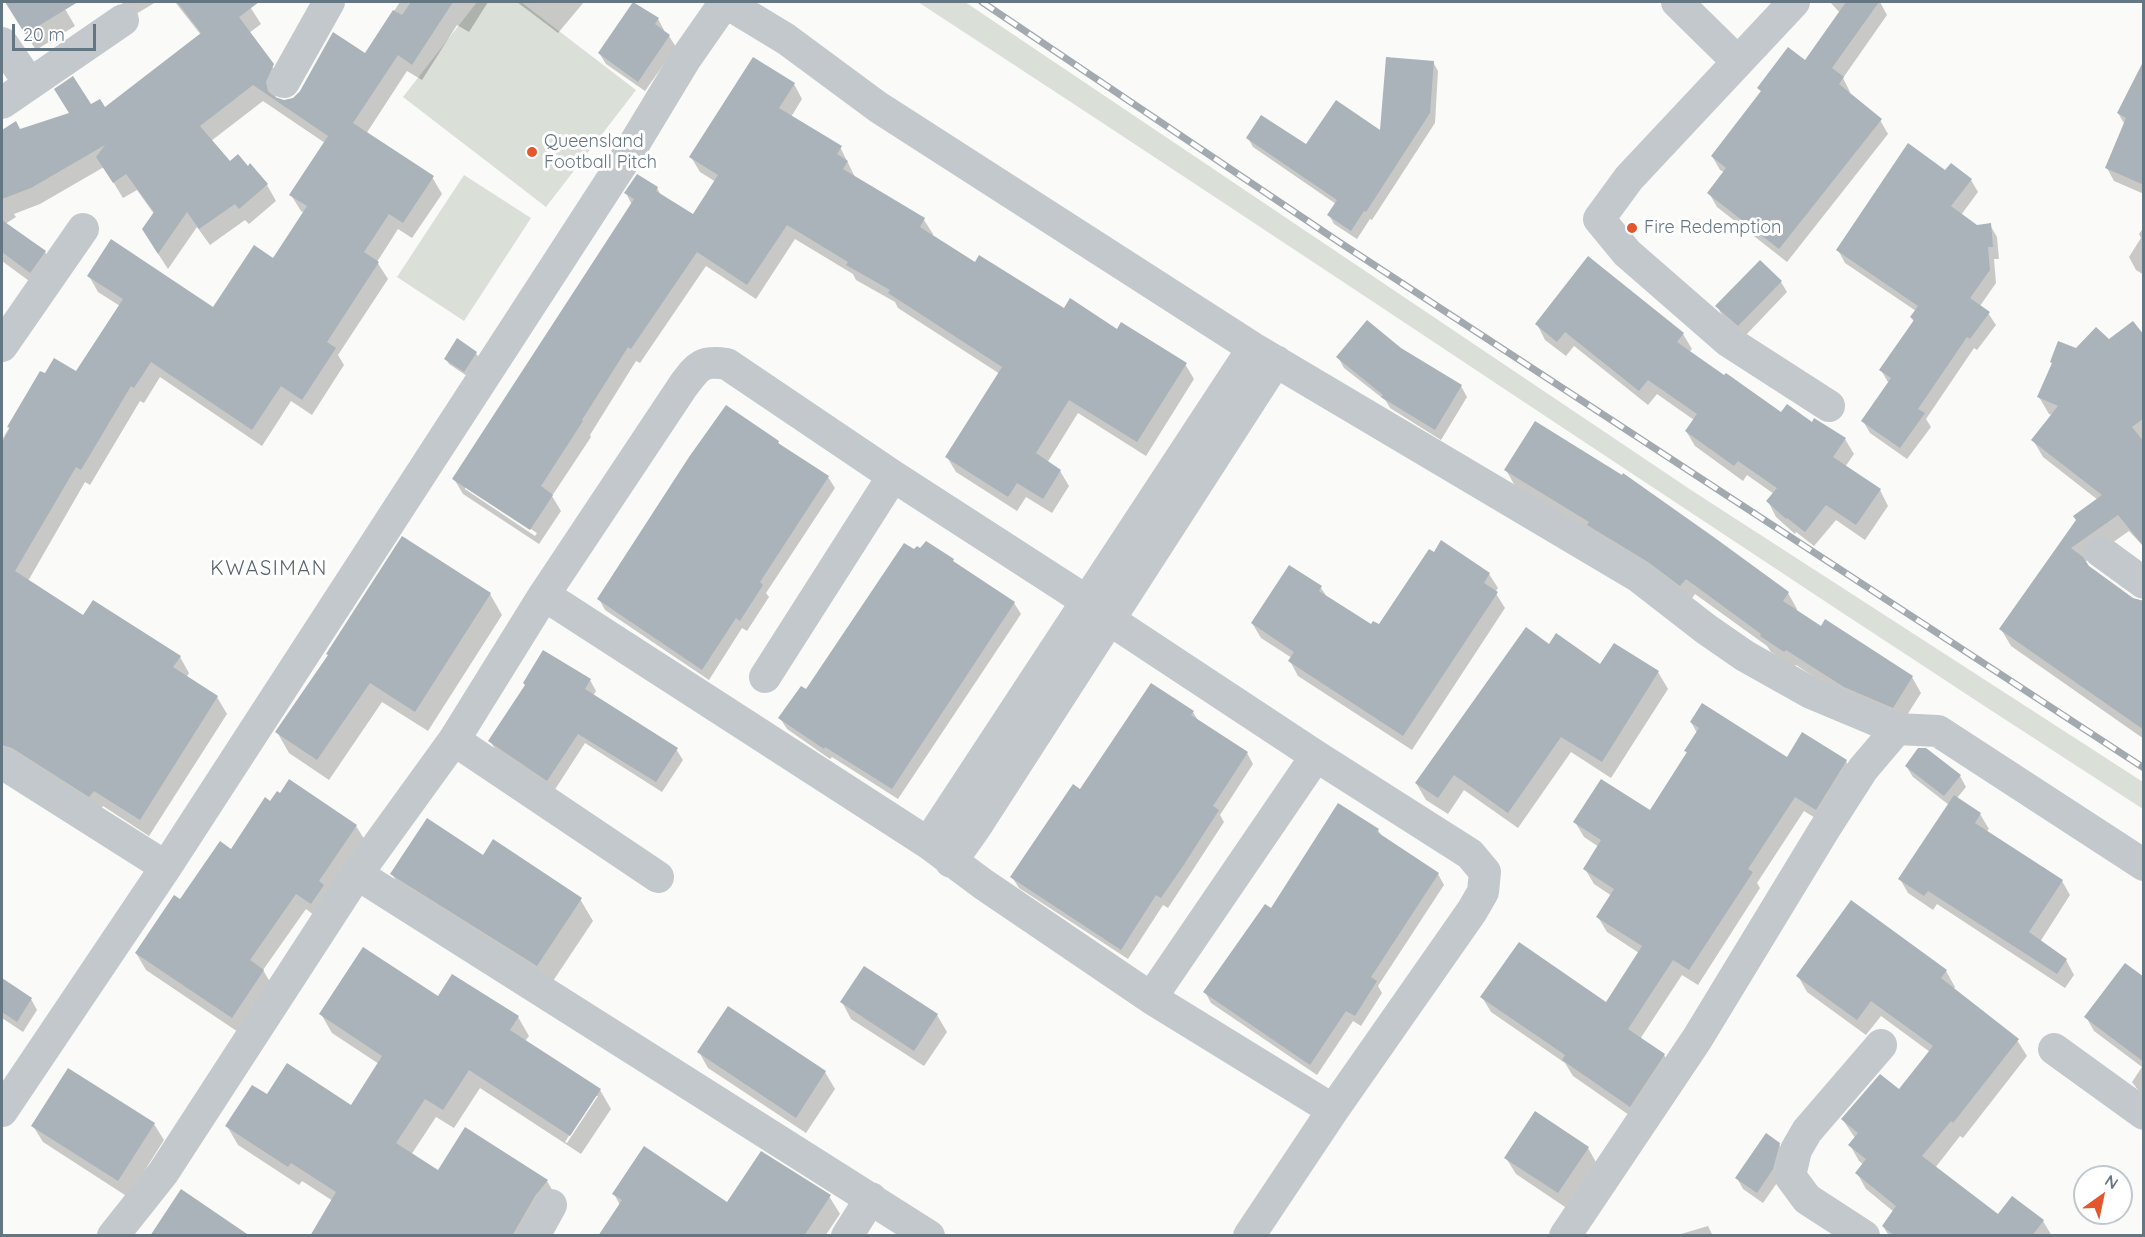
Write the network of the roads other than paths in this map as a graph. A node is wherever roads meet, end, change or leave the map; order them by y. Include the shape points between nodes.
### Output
1 (329, 2) edge
2 (725, 2) edge
3 (1677, 2) edge
4 (1794, 2) edge
5 (123, 20) dead end
6 (2, 43) edge
7 (1737, 62) junction
8 (284, 82) dead end
9 (30, 84) junction
10 (2, 103) edge
11 (83, 229) dead end
12 (2, 346) edge
13 (1264, 355) junction
14 (1829, 406) dead end
15 (893, 476) junction
16 (2100, 551) dead end
17 (2144, 583) edge
18 (544, 595) junction
19 (1099, 611) junction
20 (765, 678) dead end
21 (1897, 729) junction
22 (454, 740) junction
23 (1316, 756) junction
24 (2, 763) edge
25 (939, 852) junction
26 (2144, 866) edge
27 (165, 867) junction
28 (357, 874) junction
29 (658, 877) dead end
30 (1150, 998) junction
31 (1881, 1045) dead end
32 (2054, 1049) dead end
33 (1333, 1110) junction
34 (2, 1111) edge
35 (2144, 1114) edge
36 (871, 1198) junction
37 (551, 1205) dead end
38 (113, 1236) edge
39 (534, 1236) edge
40 (847, 1236) edge
41 (929, 1236) edge
42 (1249, 1236) edge
43 (1565, 1236) edge
44 (1864, 1236) edge

1 - 8 street
2 - 13 street via 786,39 878,106
2 - 27 street
3 - 7 street
4 - 7 street
5 - 9 street
6 - 9 street
7 - 14 street via 1629,178 1599,219 1627,253 1728,341
9 - 10 street
11 - 12 street
13 - 19 street
13 - 21 street via 1639,577 1745,656 1811,693
15 - 18 street via 727,364 710,361 695,370 683,386
15 - 19 street
15 - 20 street
16 - 17 street
18 - 22 street
18 - 25 street
19 - 23 street
19 - 25 street
21 - 26 street via 1938,730
21 - 43 street via 1863,770 1697,1039
22 - 28 street
22 - 29 street
23 - 30 street
23 - 33 street via 1470,854 1485,872 1483,892 1472,911
24 - 27 street
25 - 30 street
27 - 34 street
28 - 36 street
28 - 38 street via 163,1173
30 - 33 street
31 - 44 street via 1807,1131 1796,1150 1790,1176 1807,1199
32 - 35 street
33 - 42 street
36 - 40 street
36 - 41 street
37 - 39 street

